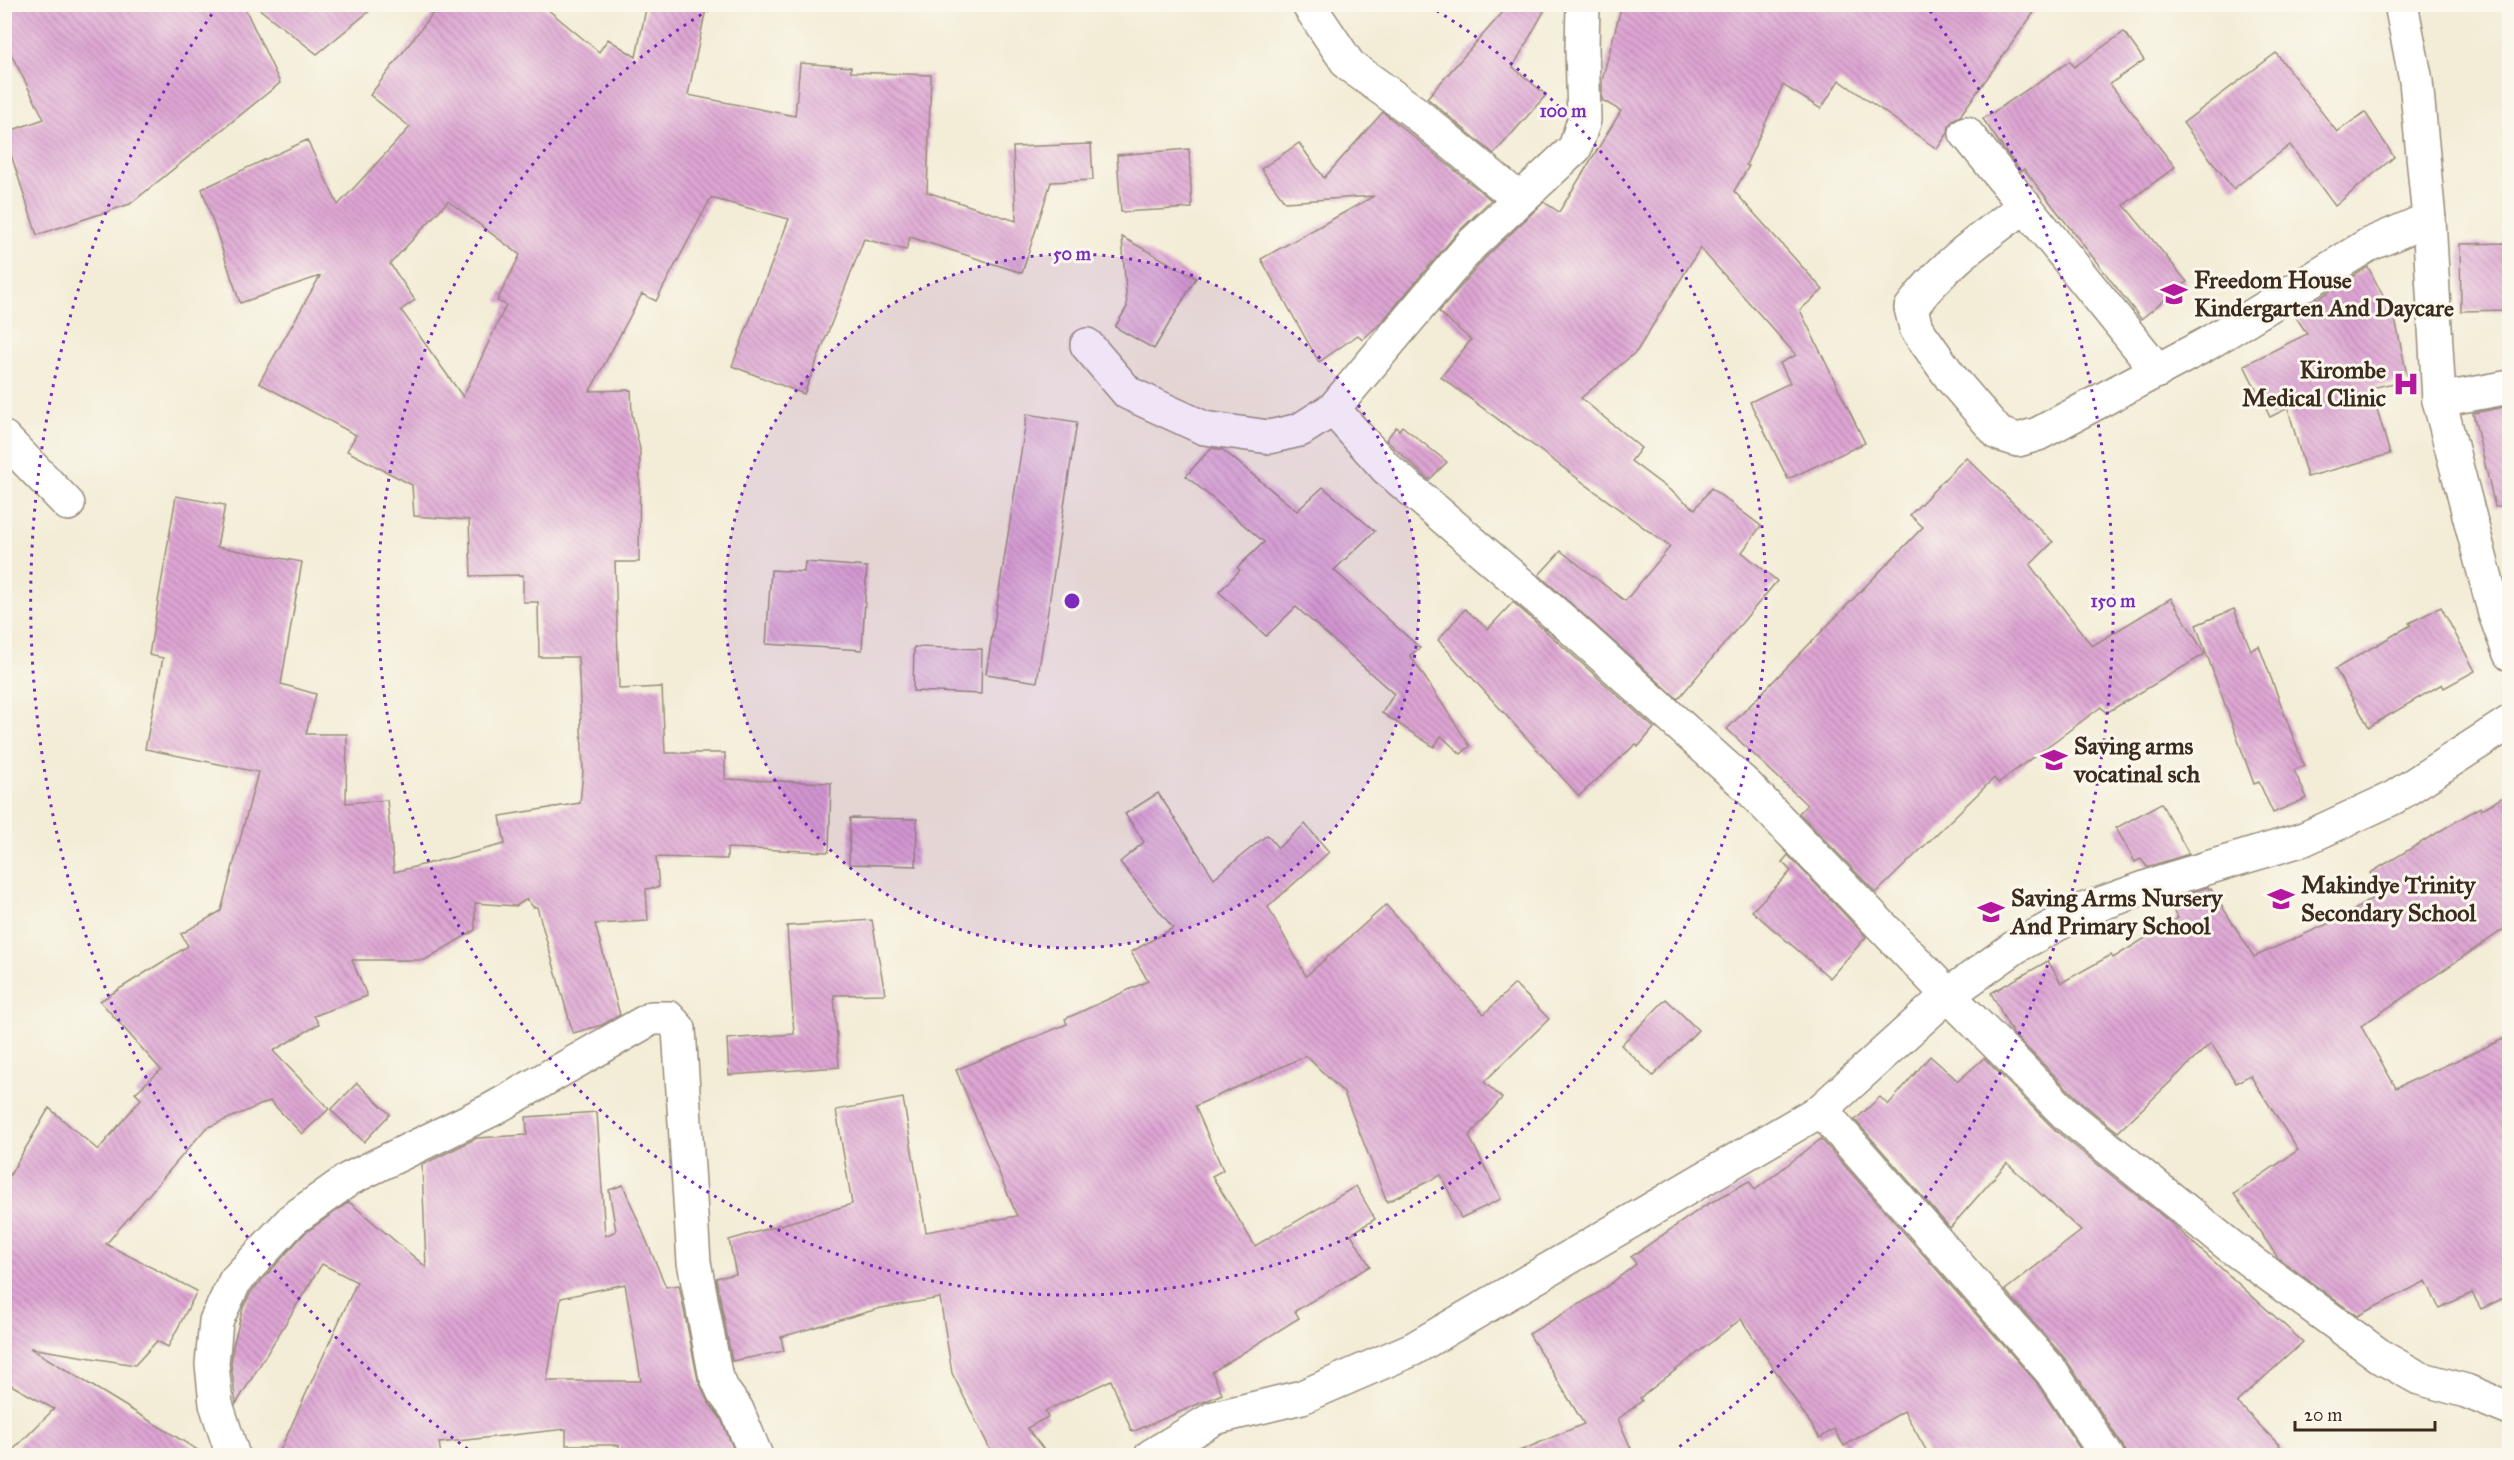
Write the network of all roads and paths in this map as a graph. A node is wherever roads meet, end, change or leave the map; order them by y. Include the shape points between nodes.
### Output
1 (1308, 4) edge
2 (1583, 4) edge
3 (2401, 4) edge
4 (1966, 133) dead end
5 (1519, 199) junction
6 (2025, 206) junction
7 (2429, 219) junction
8 (1087, 345) dead end
9 (2158, 371) junction
10 (2510, 387) edge
11 (2439, 400) junction
12 (1333, 409) junction
13 (4, 438) edge
14 (68, 504) dead end
15 (2510, 654) edge
16 (2510, 722) edge
17 (1948, 995) junction
18 (1821, 1110) junction
19 (2510, 1409) edge
20 (232, 1455) edge
21 (756, 1455) edge
22 (1151, 1455) edge
23 (2107, 1455) edge

1 - 5 street via 1349,65 1413,111
2 - 5 street via 1584,120 1575,148
3 - 7 street via 2416,81
4 - 6 street
5 - 12 street via 1471,245
6 - 9 street
6 - 9 street via 1962,252 1911,308 1916,328 1952,379 1999,434 2018,440 2038,434
7 - 9 street via 2368,245
7 - 11 street
8 - 12 street via 1128,393 1204,428 1269,437 1300,430
10 - 11 street
11 - 15 street via 2495,614
12 - 17 street via 1386,468 1747,786
13 - 14 street
16 - 17 street via 2393,798 2304,839 2086,909 2015,947
17 - 18 street
17 - 19 street via 2068,1116 2230,1246 2392,1363 2420,1378 2466,1390
18 - 22 street via 1413,1349 1302,1397 1214,1418
18 - 23 street via 2051,1371
20 - 21 street via 216,1404 212,1364 216,1321 235,1281 293,1219 349,1179 491,1110 652,1017 669,1018 679,1029 696,1273 715,1373 737,1410

